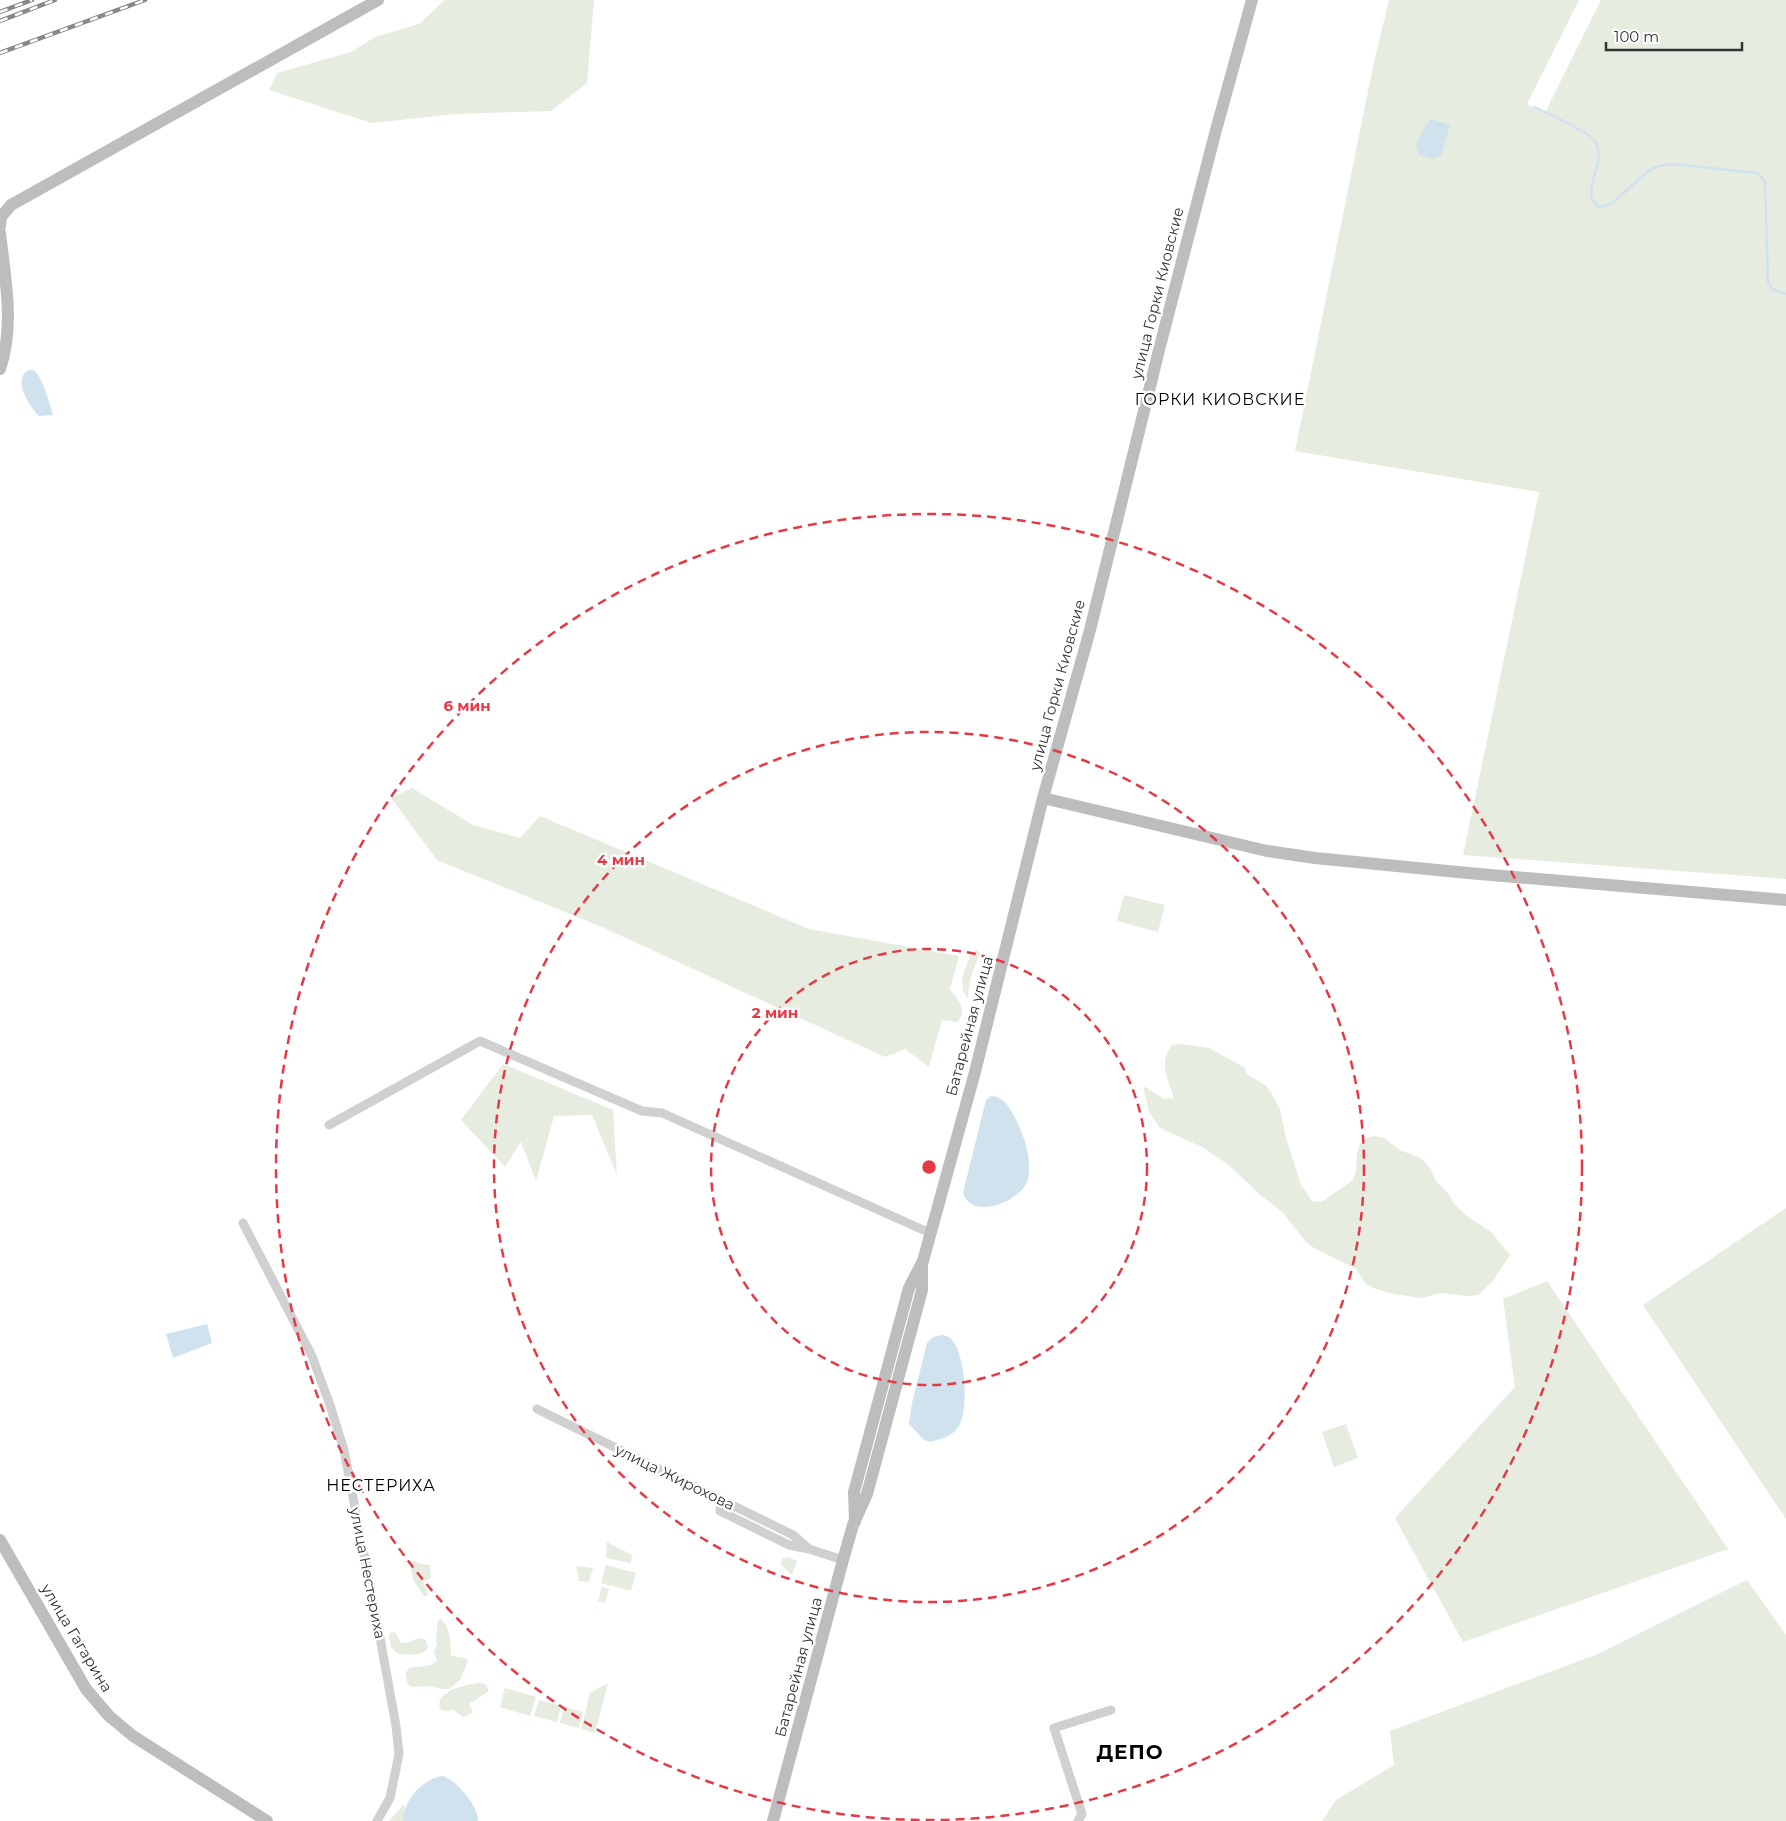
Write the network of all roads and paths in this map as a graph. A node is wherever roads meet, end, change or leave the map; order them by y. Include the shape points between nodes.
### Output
1 (378, 0) edge
2 (1252, 0) edge
3 (0, 226) edge
4 (0, 233) edge
5 (0, 369) edge
6 (1043, 798) junction
7 (1786, 900) edge
8 (329, 1125) dead end
9 (243, 1223) dead end
10 (930, 1234) junction
11 (537, 1409) dead end
12 (721, 1499) junction
13 (0, 1540) edge
14 (809, 1549) junction
15 (843, 1560) junction
16 (1111, 1710) dead end
17 (267, 1821) edge
18 (377, 1821) edge
19 (773, 1821) edge
20 (1078, 1821) edge

1 - 3 main road via 11,205 1,217
2 - 6 main road, улица Горки Киовские via 1090,630
4 - 5 main road via 9,320 6,352
6 - 7 main road via 1267,851 1315,858
6 - 10 main road, Батарейная улица via 975,1072
8 - 10 street via 480,1041 642,1111 662,1113
9 - 18 street, улица Нестериха via 312,1356 344,1450 399,1754 390,1798
10 - 15 main road, Батарейная улица via 922,1261 922,1290 867,1494
11 - 12 street, улица Жирохова
12 - 14 street, улица Жирохова via 794,1536
12 - 14 street, улица Жирохова via 720,1510 790,1545
13 - 17 main road, улица Гагарина via 86,1689 109,1716 133,1736
14 - 15 street, улица Жирохова
15 - 19 main road, Батарейная улица
16 - 20 street via 1054,1728 1082,1814

